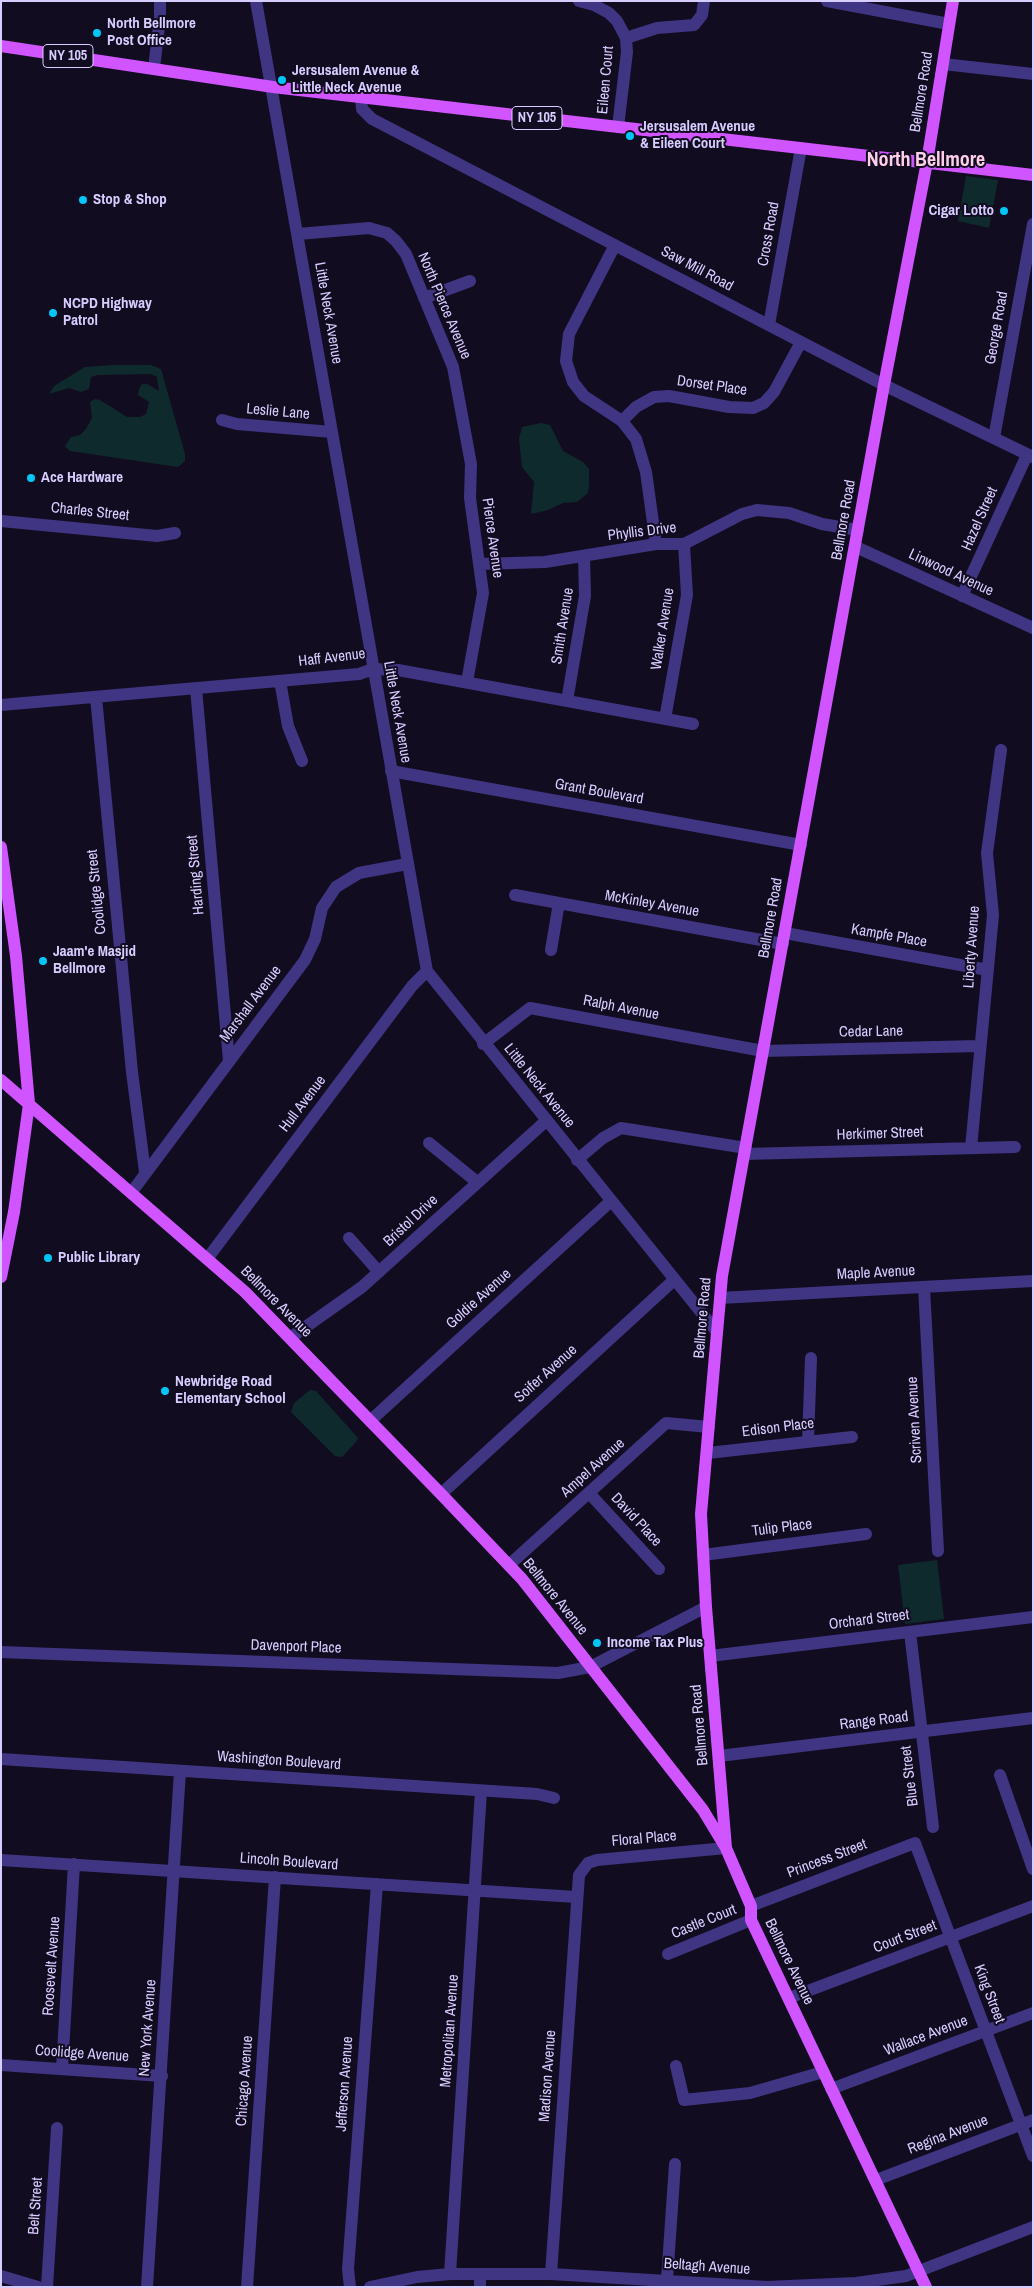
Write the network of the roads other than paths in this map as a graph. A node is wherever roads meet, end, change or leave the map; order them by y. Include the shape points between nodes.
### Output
1 (160, 1) edge
2 (256, 1) edge
3 (579, 1) edge
4 (704, 1) edge
5 (827, 1) edge
6 (953, 1) edge
7 (949, 24) junction
8 (626, 38) junction
9 (1, 46) edge
10 (943, 64) junction
11 (154, 68) junction
12 (1033, 74) edge
13 (273, 87) junction
14 (361, 97) junction
15 (618, 127) junction
16 (800, 148) junction
17 (927, 162) junction
18 (1033, 175) edge
19 (1033, 224) edge
20 (298, 234) junction
21 (615, 245) junction
22 (470, 280) dead end
23 (424, 298) junction
24 (769, 325) junction
25 (801, 342) junction
26 (884, 385) junction
27 (459, 398) joint
28 (222, 420) dead end
29 (622, 421) junction
30 (332, 432) junction
31 (994, 438) junction
32 (1030, 456) edge
33 (1, 521) edge
34 (858, 530) junction
35 (176, 533) dead end
36 (656, 544) junction
37 (684, 544) junction
38 (856, 547) junction
39 (584, 556) junction
40 (480, 564) junction
41 (962, 596) junction
42 (1033, 628) edge
43 (373, 669) junction
44 (280, 680) junction
45 (467, 682) junction
46 (196, 688) junction
47 (96, 697) junction
48 (567, 701) junction
49 (1, 705) edge
50 (665, 719) junction
51 (693, 724) dead end
52 (1001, 750) dead end
53 (302, 762) dead end
54 (391, 771) junction
55 (801, 845) junction
56 (1, 847) edge
57 (407, 864) junction
58 (515, 895) dead end
59 (559, 903) junction
60 (784, 938) junction
61 (551, 950) dead end
62 (988, 970) junction
63 (427, 971) junction
64 (483, 1044) junction
65 (980, 1046) junction
66 (763, 1051) junction
67 (229, 1061) junction
68 (1, 1080) edge
69 (29, 1104) junction
70 (547, 1120) junction
71 (429, 1142) dead end
72 (1015, 1147) dead end
73 (970, 1148) junction
74 (746, 1151) junction
75 (577, 1160) junction
76 (145, 1172) junction
77 (477, 1182) junction
78 (131, 1193) junction
79 (611, 1201) junction
80 (348, 1238) dead end
81 (207, 1259) junction
82 (379, 1272) junction
83 (1, 1277) edge
84 (674, 1280) junction
85 (1033, 1282) edge
86 (924, 1287) junction
87 (720, 1298) junction
88 (718, 1332) junction
89 (290, 1338) junction
90 (811, 1358) dead end
91 (370, 1421) junction
92 (709, 1427) junction
93 (852, 1437) dead end
94 (808, 1441) junction
95 (708, 1453) junction
96 (589, 1493) junction
97 (441, 1494) junction
98 (866, 1534) dead end
99 (938, 1550) dead end
100 (703, 1555) junction
101 (509, 1565) junction
102 (660, 1569) dead end
103 (706, 1607) junction
104 (1033, 1617) edge
105 (910, 1632) junction
106 (1, 1652) edge
107 (710, 1656) junction
108 (590, 1667) junction
109 (1033, 1718) edge
110 (922, 1731) junction
111 (719, 1756) junction
112 (1, 1759) edge
113 (180, 1771) junction
114 (1000, 1775) dead end
115 (481, 1790) junction
116 (554, 1798) dead end
117 (933, 1827) dead end
118 (915, 1843) joint
119 (726, 1848) junction
120 (1, 1860) edge
121 (74, 1864) junction
122 (1033, 1869) edge
123 (175, 1871) junction
124 (275, 1878) junction
125 (577, 1880) joint
126 (377, 1884) junction
127 (475, 1890) junction
128 (576, 1896) junction
129 (751, 1906) junction
130 (1033, 1906) edge
131 (751, 1920) junction
132 (950, 1937) junction
133 (668, 1954) dead end
134 (789, 1998) junction
135 (1033, 2013) edge
136 (985, 2031) junction
137 (1, 2065) edge
138 (676, 2066) dead end
139 (62, 2069) junction
140 (823, 2072) junction
141 (162, 2076) junction
142 (831, 2089) junction
143 (1027, 2122) edge
144 (57, 2128) dead end
145 (1033, 2156) edge
146 (675, 2164) dead end
147 (876, 2180) junction
148 (1033, 2227) edge
149 (920, 2271) junction
150 (450, 2274) junction
151 (551, 2274) junction
152 (1, 2276) edge
153 (480, 2280) edge
154 (667, 2280) junction
155 (613, 2282) edge
156 (746, 2286) edge
157 (822, 2286) edge
158 (38, 2287) edge
159 (47, 2287) edge
160 (148, 2287) edge
161 (247, 2287) edge
162 (350, 2287) edge
163 (370, 2287) edge
164 (926, 2287) edge

1 - 11 street
2 - 13 street, Little Neck Avenue
3 - 8 street, Eileen Court via 609,13
4 - 8 street via 702,15 694,25 657,28
5 - 7 street
6 - 7 main road, Bellmore Road
7 - 10 main road, Bellmore Road
8 - 15 street, Eileen Court
9 - 11 main road, NY 105
10 - 12 street
10 - 17 main road, Bellmore Road
11 - 13 main road, NY 105
13 - 14 main road, NY 105
13 - 20 street, Little Neck Avenue
14 - 15 main road, NY 105
14 - 21 street, Saw Mill Road via 362,109 372,119
15 - 16 main road, NY 105
16 - 17 main road, NY 105
16 - 24 street, Cross Road
17 - 18 main road, NY 105
17 - 26 main road, Bellmore Road
19 - 31 street, George Road
20 - 23 street, North Pierce Avenue via 369,228 386,233 406,254
20 - 30 street, Little Neck Avenue
21 - 24 street, Saw Mill Road
21 - 29 street via 570,334 566,361 573,382 584,396
22 - 23 street
23 - 27 street, North Pierce Avenue via 453,367
24 - 25 street, Saw Mill Road
25 - 26 street, Saw Mill Road
25 - 29 street, Dorset Place via 774,392 764,403 753,408 669,396 654,398 636,407
26 - 31 street, Saw Mill Road
26 - 34 main road, Bellmore Road
27 - 40 street, Pierce Avenue via 471,464 470,498
28 - 30 street, Leslie Lane
29 - 36 street via 641,450
30 - 43 street, Little Neck Avenue
31 - 32 street, Saw Mill Road
32 - 41 street, Hazel Street
33 - 35 street, Charles Street via 157,536
34 - 37 street, Phyllis Drive via 822,524 789,513 757,510 742,514
34 - 38 main road, Bellmore Road
36 - 37 street, Phyllis Drive
36 - 39 street, Phyllis Drive
37 - 50 street, Walker Avenue via 687,595
38 - 41 street, Linwood Avenue
38 - 55 main road, Bellmore Road
39 - 40 street, Phyllis Drive via 545,562
39 - 48 street, Smith Avenue via 586,596
40 - 45 street, Pierce Avenue via 484,593
41 - 42 street, Linwood Avenue
43 - 44 street, Haff Avenue via 359,674
43 - 45 street, Haff Avenue
43 - 54 street, Little Neck Avenue
44 - 46 street, Haff Avenue
44 - 53 street via 288,726
45 - 48 street, Haff Avenue
46 - 47 street, Haff Avenue
46 - 67 street, Harding Street
47 - 49 street, Haff Avenue
47 - 76 street, Coolidge Street via 132,1072
48 - 50 street, Haff Avenue
50 - 51 street, Haff Avenue
52 - 62 street, Liberty Avenue via 987,853 993,915
54 - 55 street, Grant Boulevard
54 - 57 street, Little Neck Avenue
55 - 60 main road, Bellmore Road
56 - 69 main road via 16,956
57 - 63 street, Little Neck Avenue
57 - 67 street, Marshall Avenue via 359,873 336,887 322,908 315,939 305,960
58 - 59 street, McKinley Avenue
59 - 60 street, McKinley Avenue
59 - 61 street
60 - 62 street, Kampfe Place
60 - 66 main road, Bellmore Road
62 - 65 street, Liberty Avenue
63 - 64 street, Little Neck Avenue
63 - 81 street, Hull Avenue via 412,986
64 - 66 street, Ralph Avenue via 530,1008
64 - 70 street, Little Neck Avenue
65 - 66 street, Cedar Lane
65 - 73 street, Liberty Avenue
66 - 74 main road, Bellmore Road
67 - 76 street, Marshall Avenue
68 - 69 main road, Bellmore Avenue
69 - 78 main road, Bellmore Avenue
69 - 83 main road
70 - 75 street, Little Neck Avenue
70 - 77 street, Bristol Drive
71 - 77 street
72 - 73 street, Herkimer Street
73 - 74 street, Herkimer Street
74 - 75 street, Herkimer Street via 621,1128
74 - 87 main road, Bellmore Road
75 - 79 street, Little Neck Avenue
76 - 78 street, Marshall Avenue
77 - 82 street, Bristol Drive
78 - 81 main road, Bellmore Avenue
79 - 84 street, Little Neck Avenue
79 - 91 street, Goldie Avenue
80 - 82 street
81 - 89 main road, Bellmore Avenue via 246,1292
82 - 89 street, Bristol Drive
84 - 88 street, Little Neck Avenue
84 - 97 street, Soifer Avenue
85 - 86 street, Maple Avenue
86 - 87 street, Maple Avenue
86 - 99 street, Scriven Avenue
87 - 88 main road, Bellmore Road
88 - 92 main road, Bellmore Road
89 - 91 main road, Bellmore Avenue
90 - 94 street
91 - 97 main road, Bellmore Avenue
92 - 95 main road, Bellmore Road
92 - 96 street, Ampel Avenue via 666,1423
93 - 94 street, Edison Place
94 - 95 street, Edison Place
95 - 100 main road, Bellmore Road via 701,1514
96 - 101 street, Ampel Avenue
96 - 102 street, David Place
97 - 101 main road, Bellmore Avenue
98 - 100 street, Tulip Place
100 - 103 main road, Bellmore Road
101 - 108 main road, Bellmore Avenue
103 - 107 main road, Bellmore Road
103 - 108 street, Davenport Place
104 - 105 street, Orchard Street
105 - 107 street, Orchard Street
105 - 110 street, Blue Street
106 - 108 street, Davenport Place via 558,1673
107 - 111 main road, Bellmore Road
108 - 119 main road, Bellmore Avenue via 703,1810
109 - 110 street, Range Road
110 - 111 street, Range Road
110 - 117 street, Blue Street
111 - 119 main road, Bellmore Road
112 - 113 street, Washington Boulevard
113 - 115 street, Washington Boulevard
113 - 123 street, New York Avenue
114 - 122 street
115 - 116 street, Washington Boulevard
115 - 127 street, Metropolitan Avenue
118 - 129 street, Princess Street
118 - 132 street, King Street
119 - 125 street, Floral Place via 597,1860 583,1867
119 - 129 main road, Bellmore Avenue
120 - 121 street, Lincoln Boulevard
121 - 123 street, Lincoln Boulevard
121 - 139 street, Roosevelt Avenue
123 - 124 street, Lincoln Boulevard
123 - 141 street, New York Avenue
124 - 126 street, Lincoln Boulevard
124 - 161 street, Chicago Avenue
125 - 128 street, Madison Avenue
126 - 127 street, Lincoln Boulevard
126 - 162 street, Jefferson Avenue via 349,2260
127 - 128 street, Lincoln Boulevard
127 - 150 street, Metropolitan Avenue
128 - 151 street, Madison Avenue
129 - 131 main road, Bellmore Avenue
130 - 132 street, Court Street
131 - 133 street, Castle Court
131 - 134 main road, Bellmore Avenue
132 - 134 street, Court Street
132 - 136 street, King Street
134 - 140 main road, Bellmore Avenue
135 - 136 street, Wallace Avenue
136 - 142 street, Wallace Avenue
136 - 143 street, King Street
137 - 139 street, Coolidge Avenue
138 - 140 street via 684,2100 750,2093
139 - 141 street, Coolidge Avenue
140 - 142 main road, Bellmore Avenue
141 - 160 street, New York Avenue
142 - 147 main road, Bellmore Avenue
143 - 145 street, King Street
143 - 147 street, Regina Avenue
144 - 159 street, Belt Street
146 - 154 street
147 - 149 main road, Bellmore Avenue
148 - 149 street, Beltagh Avenue
149 - 157 street, Beltagh Avenue via 899,2278
149 - 164 main road, Bellmore Avenue
150 - 153 street, Beltagh Avenue
150 - 163 street, Beltagh Avenue via 417,2276
151 - 153 street, Beltagh Avenue
151 - 155 street, Beltagh Avenue
152 - 158 street
154 - 155 street, Beltagh Avenue
154 - 156 street, Beltagh Avenue
156 - 157 street, Beltagh Avenue

